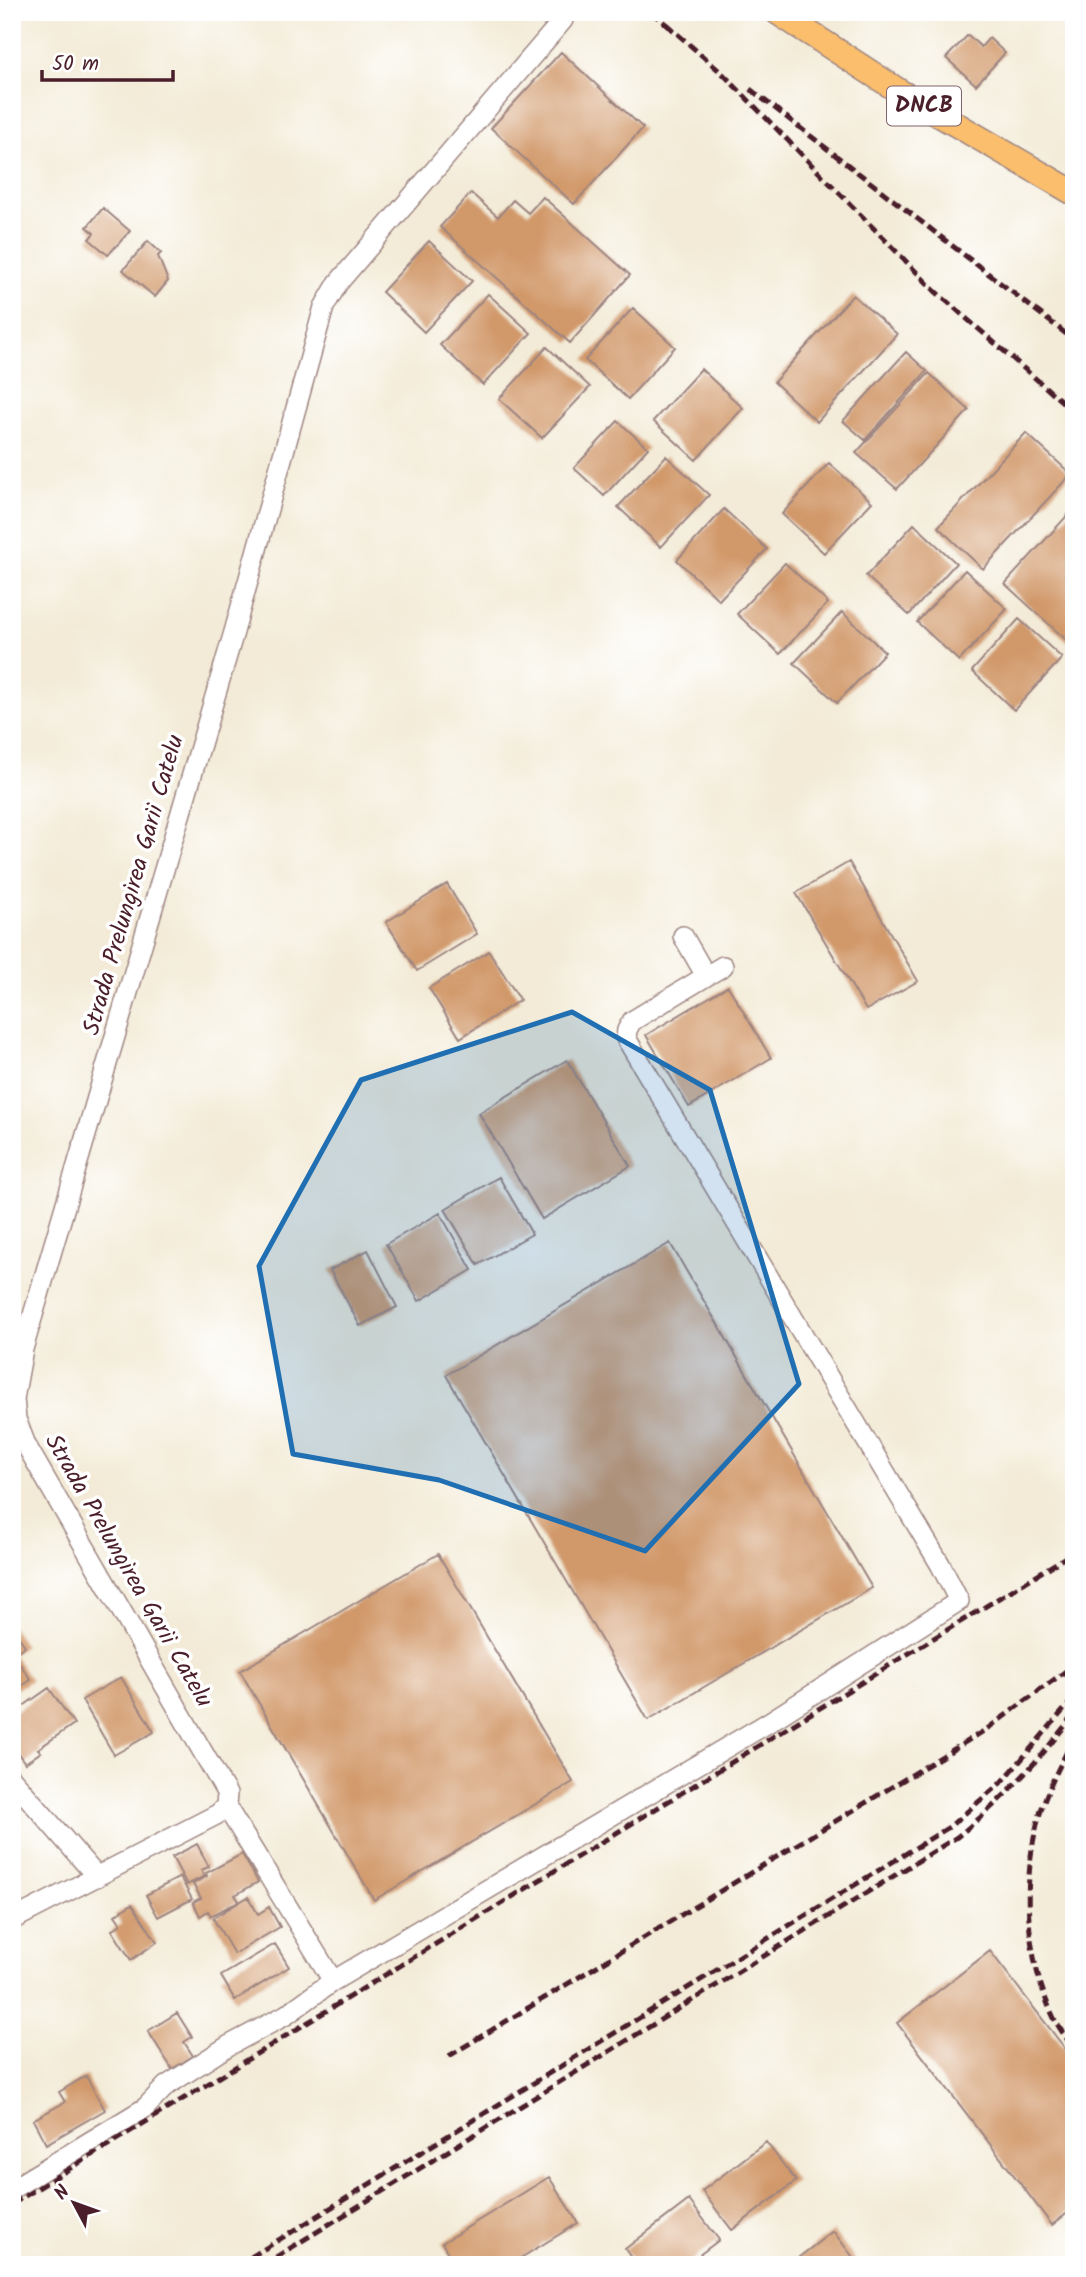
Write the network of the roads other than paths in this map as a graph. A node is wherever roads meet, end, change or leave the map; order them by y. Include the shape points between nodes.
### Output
1 (565, 12) edge
2 (777, 12) edge
3 (1074, 193) edge
4 (683, 936) dead end
5 (723, 966) dead end
6 (706, 976) junction
7 (17, 1352) edge
8 (12, 1779) edge
9 (226, 1805) junction
10 (97, 1877) junction
11 (12, 1920) edge
12 (333, 1981) junction
13 (12, 2189) edge

1 - 7 street, Strada Prelungirea Garii Catelu via 563,20 338,283 324,307 234,632
2 - 3 main road, DNCB via 902,93
4 - 6 street
5 - 6 street
6 - 12 street via 632,1021 626,1038 959,1601 766,1724
7 - 9 street, Strada Prelungirea Garii Catelu via 14,1399 26,1445 227,1794
8 - 10 street
9 - 10 street via 218,1814
9 - 12 street, Strada Prelungirea Garii Catelu
10 - 11 street
12 - 13 street via 286,2015 166,2087 145,2108

